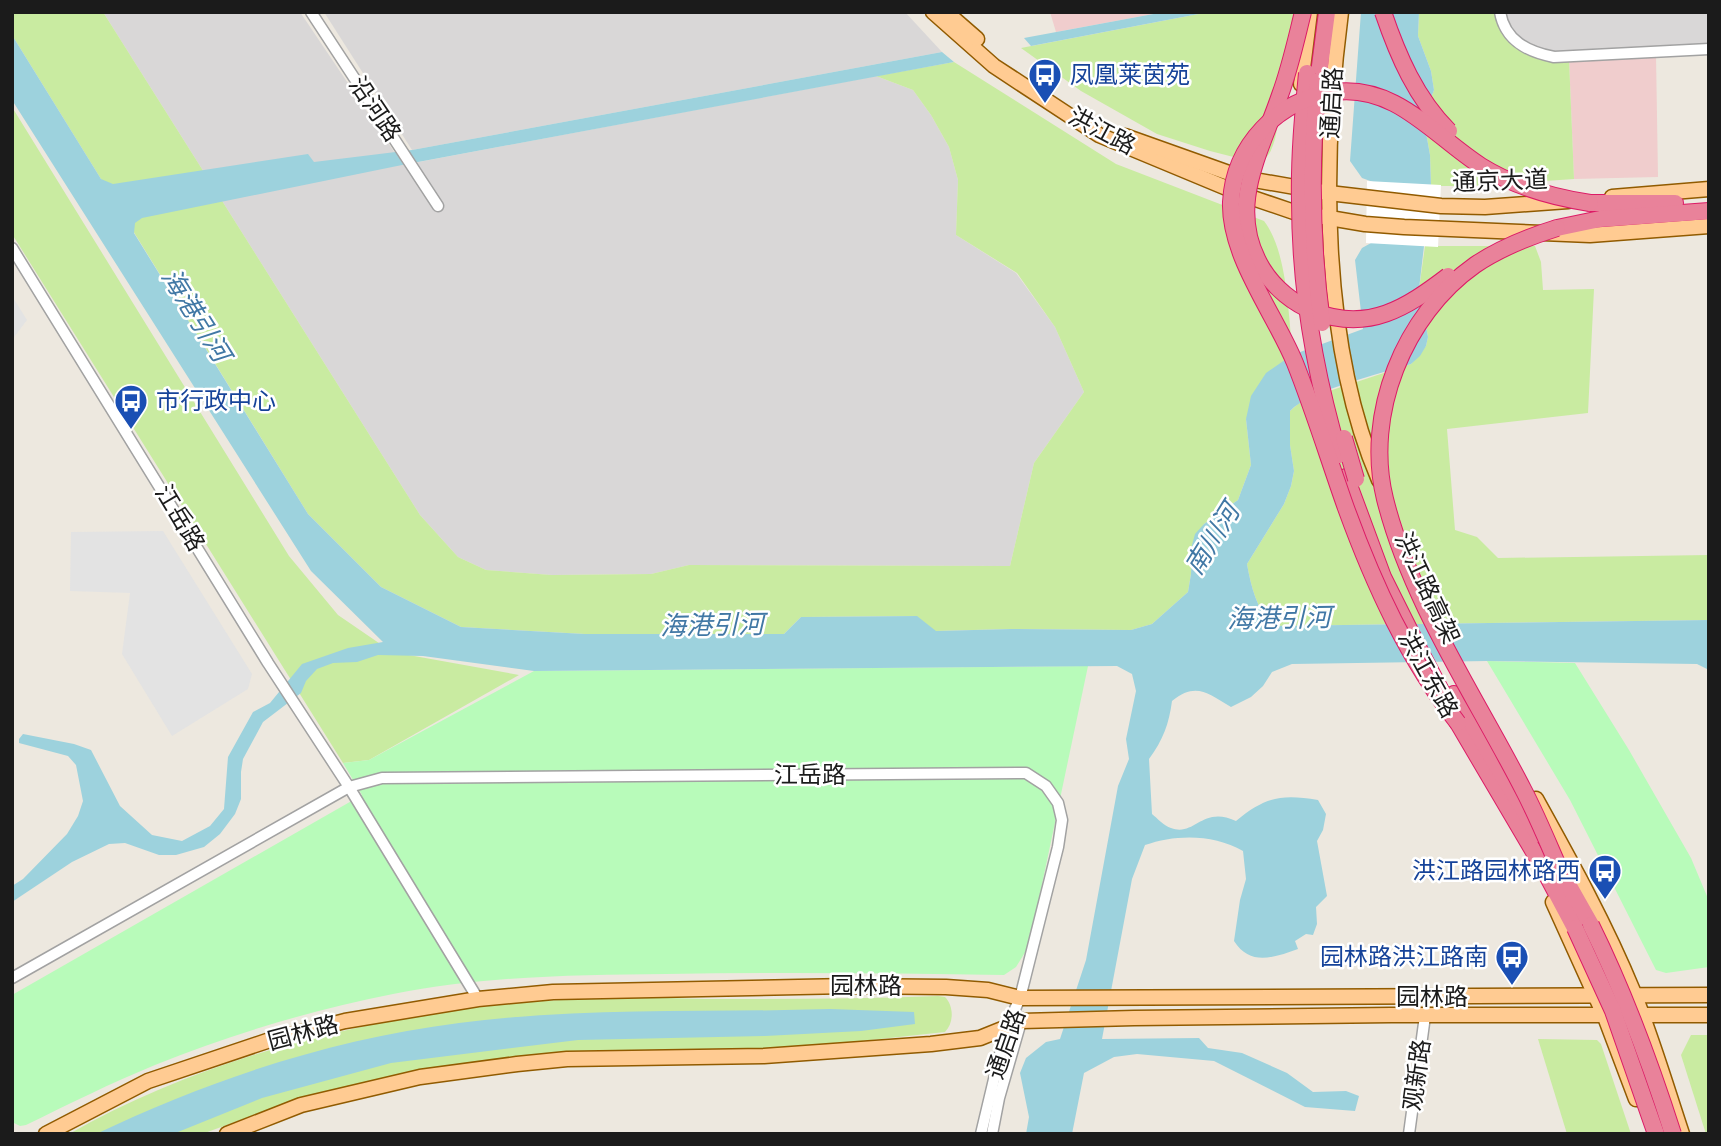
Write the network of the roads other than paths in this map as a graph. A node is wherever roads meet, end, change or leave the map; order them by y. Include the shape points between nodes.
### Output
1 (311, 12) edge
2 (933, 12) edge
3 (946, 12) edge
4 (1303, 12) edge
5 (1310, 12) edge
6 (1316, 12) edge
7 (1327, 12) edge
8 (1340, 12) edge
9 (1383, 12) edge
10 (1500, 12) edge
11 (1709, 49) edge
12 (1293, 187) junction
13 (1709, 189) edge
14 (1329, 193) junction
15 (1709, 201) edge
16 (1590, 203) junction
17 (438, 206) dead end
18 (1709, 211) edge
19 (1294, 212) junction
20 (1330, 218) junction
21 (1709, 226) edge
22 (1557, 228) junction
23 (12, 248) edge
24 (1458, 723) junction
25 (349, 787) junction
26 (1559, 868) junction
27 (12, 978) edge
28 (1595, 995) junction
29 (1634, 995) junction
30 (1709, 995) edge
31 (1020, 998) junction
32 (478, 999) junction
33 (1709, 1015) edge
34 (1425, 1016) junction
35 (1643, 1016) junction
36 (1605, 1017) junction
37 (1022, 1021) junction
38 (1006, 1029) junction
39 (46, 1134) edge
40 (226, 1134) edge
41 (981, 1134) edge
42 (992, 1134) edge
43 (1409, 1134) edge
44 (1650, 1134) edge
45 (1656, 1134) edge
46 (1673, 1134) edge
47 (1682, 1134) edge

1 - 17 street, 沿河路
2 - 19 main road, 洪江路 via 994,66 1099,135
3 - 12 main road, 洪江路 via 996,55 1110,130 1243,178
4 - 22 highway, bridge via 1245,200 1249,243 1282,292 1323,314 1348,319 1374,317 1411,304 1498,243
5 - 12 main road, 通启路
6 - 24 highway, 洪江路高架, bridge via 1302,129 1300,202 1317,361 1338,449 1367,536
7 - 26 highway, 洪江路高架, bridge via 1313,127 1312,205 1317,286 1335,409 1396,583 1448,683
8 - 14 main road, 通启路
9 - 16 highway, bridge via 1396,51 1418,92 1458,140 1503,170
10 - 11 street via 1507,32 1537,54 1555,57
12 - 14 main road, 通京大道
12 - 19 main road, 洪江东路
13 - 14 main road, 通京大道 via 1497,207 1441,206
14 - 20 main road, 洪江东路
15 - 16 highway
16 - 24 highway, bridge via 1536,192 1508,180 1464,155 1397,104 1356,92 1322,95 1285,108 1261,129 1235,179 1231,203 1235,234 1297,370 1366,559 1431,689
18 - 22 highway, 通京大道 via 1607,218
19 - 20 main road, 通京大道
19 - 28 main road, 洪江东路, bridge via 1309,344 1350,504 1396,617 1536,866
20 - 21 main road, 通京大道 via 1439,229 1590,235
20 - 29 main road, 洪江东路 via 1340,336 1363,444 1432,609 1566,853
22 - 26 highway, bridge via 1475,265 1422,318 1388,390 1380,456 1385,499 1407,564 1525,792
23 - 25 street, 江岳路
24 - 45 highway, 洪江路高架, bridge via 1581,940 1623,1036
25 - 27 street, 江岳路
25 - 31 street, 江岳路 via 382,778 1026,773 1046,786 1058,803 1062,820
25 - 32 street
26 - 46 highway, 洪江路高架, bridge via 1613,969
28 - 29 main road, 园林路
28 - 31 main road, 园林路
28 - 36 main road, 洪江东路
29 - 30 main road, 园林路
29 - 35 main road, 洪江东路
31 - 32 main road, 园林路 via 946,987 848,986 553,992
31 - 37 street, 通启路
31 - 38 street, 通启路
32 - 39 main road, 园林路 via 345,1021 267,1041 148,1081
33 - 35 main road, 园林路
34 - 36 main road, 园林路
34 - 37 main road, 园林路
34 - 43 street, 观新路
35 - 36 main road, 园林路
35 - 47 main road, 洪江东路
36 - 44 main road, 洪江东路
37 - 38 main road, 园林路
37 - 42 street, 通启路
38 - 40 main road, 园林路 via 980,1038 931,1044 764,1056 608,1058 420,1077 301,1105
38 - 41 street, 通启路

